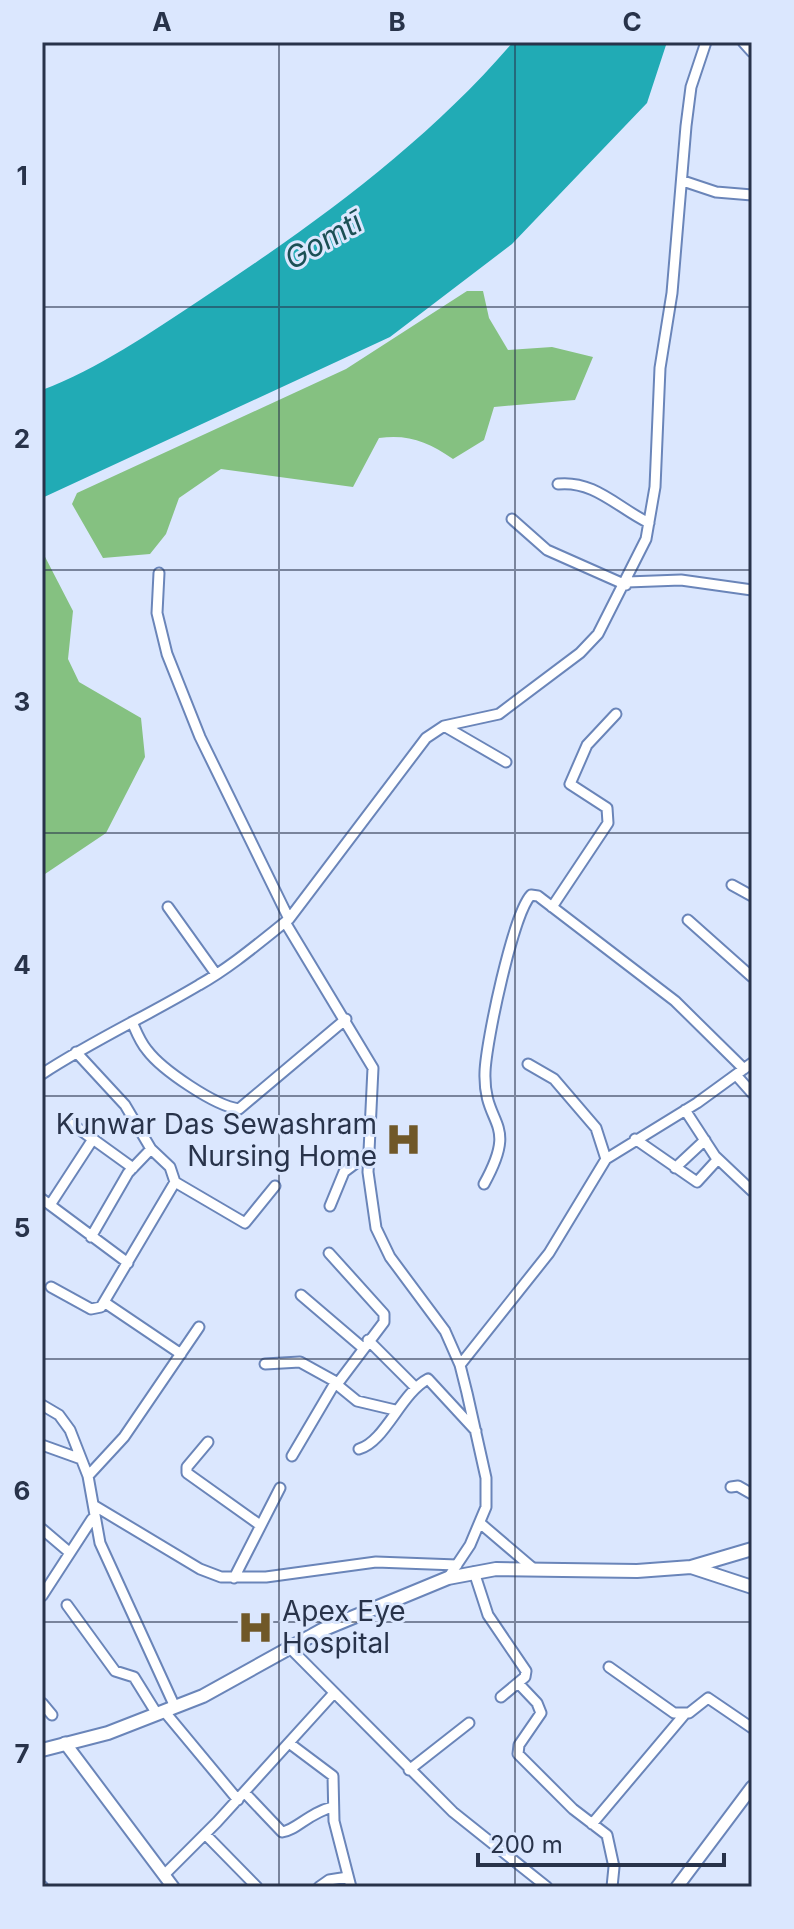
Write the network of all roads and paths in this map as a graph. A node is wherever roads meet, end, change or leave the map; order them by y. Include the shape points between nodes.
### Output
1 (706, 42) edge
2 (743, 42) edge
3 (752, 52) edge
4 (683, 181) junction
5 (752, 195) edge
6 (558, 484) dead end
7 (512, 519) dead end
8 (649, 523) junction
9 (159, 573) dead end
10 (626, 583) junction
11 (752, 590) edge
12 (616, 714) dead end
13 (444, 726) junction
14 (506, 762) dead end
15 (732, 885) dead end
16 (752, 896) edge
17 (168, 907) dead end
18 (552, 907) junction
19 (287, 920) junction
20 (688, 920) dead end
21 (216, 974) junction
22 (752, 977) edge
23 (346, 1019) junction
24 (132, 1022) junction
25 (76, 1052) junction
26 (528, 1064) dead end
27 (744, 1069) edge
28 (42, 1074) edge
29 (752, 1093) edge
30 (685, 1110) junction
31 (72, 1124) dead end
32 (93, 1139) junction
33 (635, 1139) junction
34 (705, 1140) junction
35 (151, 1149) junction
36 (368, 1154) junction
37 (606, 1159) junction
38 (718, 1159) junction
39 (133, 1168) junction
40 (675, 1168) junction
41 (175, 1182) junction
42 (484, 1184) dead end
43 (275, 1186) dead end
44 (752, 1191) edge
45 (46, 1202) edge
46 (330, 1206) dead end
47 (91, 1237) junction
48 (329, 1253) dead end
49 (128, 1263) junction
50 (51, 1287) dead end
51 (301, 1295) dead end
52 (104, 1302) junction
53 (199, 1327) dead end
54 (366, 1344) junction
55 (181, 1354) junction
56 (265, 1364) dead end
57 (460, 1365) junction
58 (335, 1383) junction
59 (416, 1388) junction
60 (42, 1405) edge
61 (395, 1410) junction
62 (476, 1431) junction
63 (208, 1442) dead end
64 (42, 1445) edge
65 (359, 1449) dead end
66 (292, 1456) dead end
67 (81, 1459) junction
68 (88, 1476) junction
69 (731, 1487) dead end
70 (280, 1488) dead end
71 (752, 1494) edge
72 (95, 1506) junction
73 (92, 1519) junction
74 (480, 1523) junction
75 (260, 1525) junction
76 (42, 1529) edge
77 (752, 1549) edge
78 (69, 1552) junction
79 (457, 1565) junction
80 (691, 1567) junction
81 (474, 1572) junction
82 (536, 1572) junction
83 (234, 1578) junction
84 (448, 1578) junction
85 (752, 1587) edge
86 (42, 1596) edge
87 (67, 1605) dead end
88 (289, 1647) junction
89 (609, 1667) dead end
90 (519, 1684) junction
91 (334, 1693) junction
92 (501, 1697) dead end
93 (42, 1703) edge
94 (165, 1711) junction
95 (52, 1715) dead end
96 (684, 1715) junction
97 (469, 1723) dead end
98 (752, 1728) edge
99 (65, 1743) junction
100 (289, 1743) junction
101 (42, 1750) edge
102 (409, 1770) junction
103 (752, 1787) edge
104 (241, 1797) junction
105 (333, 1807) junction
106 (592, 1824) junction
107 (205, 1834) junction
108 (166, 1882) edge
109 (349, 1882) edge
110 (535, 1883) edge
111 (257, 1887) edge
112 (319, 1887) edge
113 (547, 1887) edge
114 (612, 1887) edge
115 (677, 1887) edge

1 - 4 street via 691,87
2 - 3 street
4 - 5 street via 722,193
4 - 8 street
6 - 8 street via 589,486
7 - 10 street via 547,550
8 - 10 street
9 - 19 street via 158,626 172,668
10 - 11 street via 681,580
10 - 13 street via 598,634 580,653 499,714
12 - 18 street via 587,745 570,784 607,808 608,823
13 - 14 street
13 - 19 street via 426,738
15 - 16 street
17 - 21 street
18 - 27 street via 675,1001
18 - 42 street via 531,895 512,932 485,1071 501,1143
19 - 21 street
19 - 23 street via 308,966
20 - 22 street
21 - 24 street
23 - 24 street via 239,1109 160,1064
23 - 36 street via 373,1068
24 - 25 street
25 - 28 street
25 - 35 street via 125,1105
26 - 37 street via 554,1079 596,1128
27 - 29 street
27 - 30 street
30 - 33 street
30 - 34 street
31 - 32 street
32 - 39 street
32 - 45 street
33 - 37 street
33 - 40 street
34 - 38 street
34 - 40 street
35 - 39 street
35 - 41 street via 170,1167
36 - 46 street via 344,1172
36 - 57 street via 382,1242 445,1331
37 - 57 street via 549,1253
38 - 40 street via 700,1182
38 - 44 street
39 - 47 street
41 - 43 street via 245,1223
41 - 49 street
45 - 47 street
47 - 49 street
48 - 54 street via 385,1317
49 - 52 street
50 - 52 street via 91,1309
51 - 54 street
52 - 55 street
53 - 55 street
54 - 58 street
54 - 59 street
55 - 68 street via 124,1437
56 - 58 street via 300,1362
57 - 62 street
58 - 61 street via 357,1401
58 - 66 street
59 - 61 street
59 - 62 street via 431,1379
60 - 67 street via 65,1421
61 - 65 street via 373,1441
62 - 74 street via 487,1493
63 - 75 street via 187,1473
64 - 67 street
67 - 68 street
68 - 72 street
69 - 71 street
70 - 75 street
72 - 73 street
72 - 83 street via 200,1569
73 - 78 street
73 - 94 street
74 - 79 street
74 - 82 street
75 - 83 street
76 - 78 street
77 - 80 main road
78 - 86 street
79 - 83 street via 385,1562
79 - 84 street
80 - 82 main road
80 - 85 main road
81 - 82 main road
81 - 84 main road
81 - 90 street via 488,1615 525,1667
84 - 88 main road
87 - 94 street via 115,1671 134,1677
88 - 91 street
88 - 94 main road via 203,1696
89 - 96 street via 667,1710
90 - 92 street
90 - 106 street via 541,1713 518,1754
91 - 100 street
91 - 102 street
93 - 95 street
94 - 99 main road
94 - 104 street
96 - 98 street via 708,1698
96 - 106 street
97 - 102 street
99 - 101 main road
99 - 108 street
100 - 104 street
100 - 105 street via 333,1776
102 - 110 street
103 - 115 street
104 - 105 street via 285,1832 307,1815
104 - 107 street
105 - 109 street
106 - 114 street via 610,1840
107 - 108 street
107 - 111 street
109 - 112 street via 329,1880
110 - 113 street

